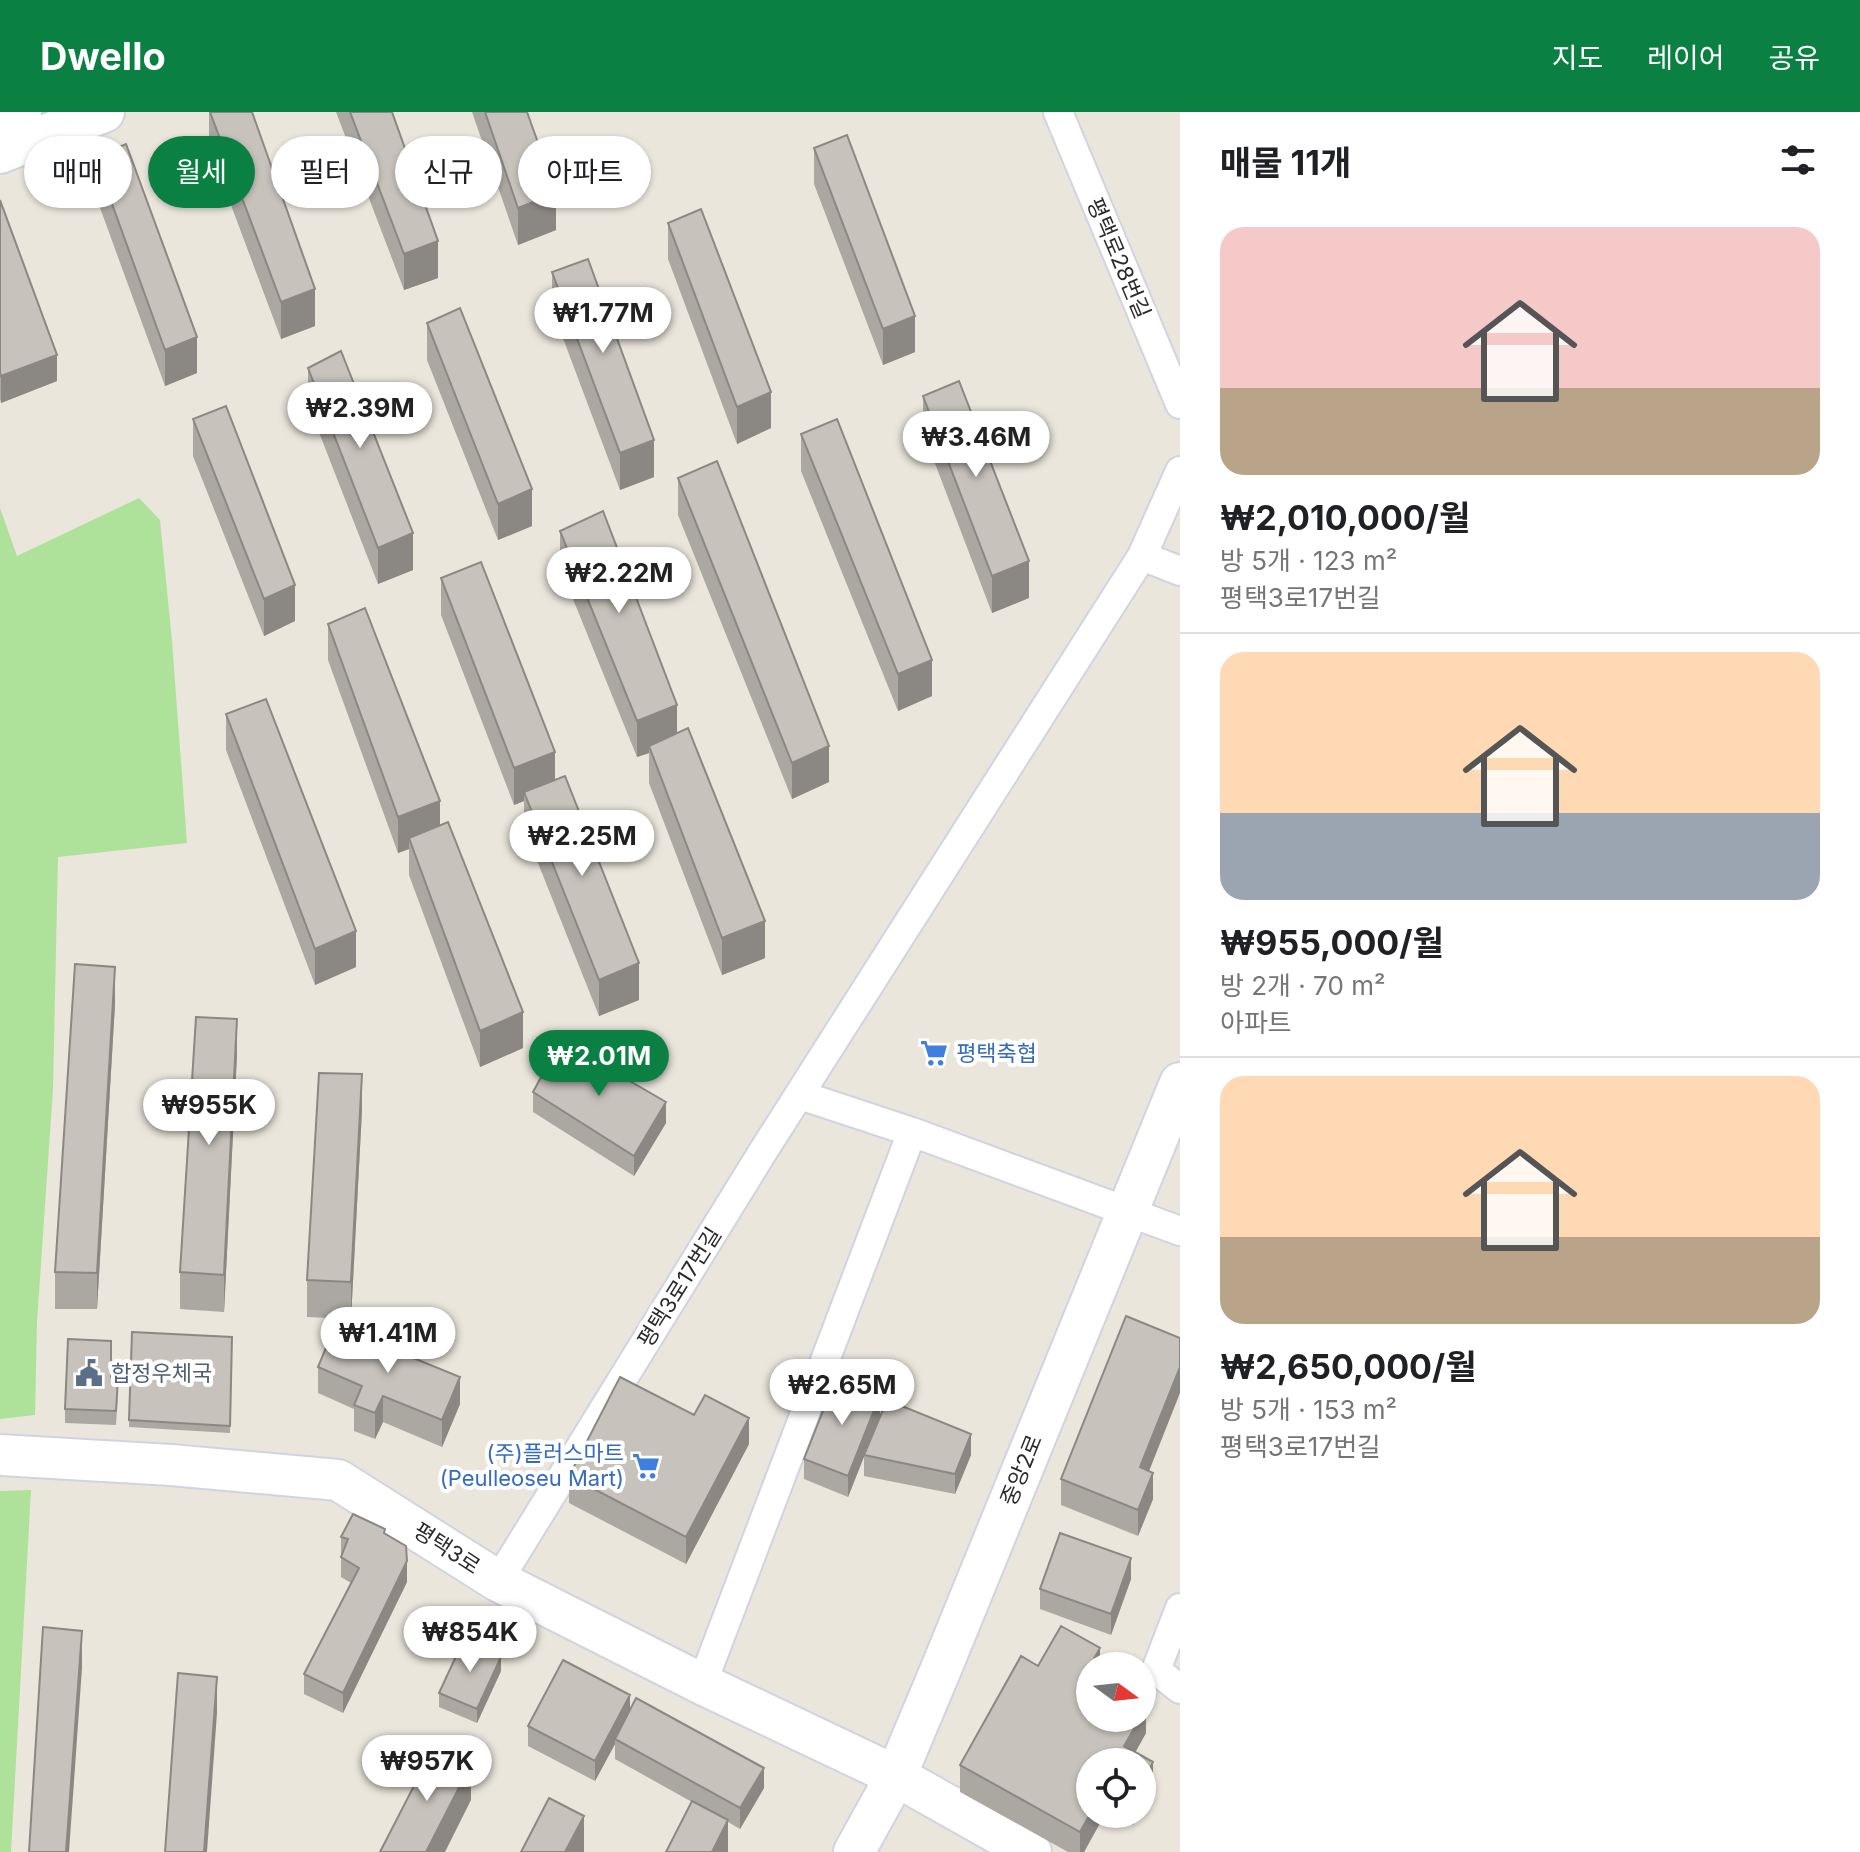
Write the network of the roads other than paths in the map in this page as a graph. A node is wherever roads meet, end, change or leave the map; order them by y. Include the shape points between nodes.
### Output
1 (21, 112) edge
2 (104, 112) edge
3 (1058, 112) edge
4 (0, 121) edge
5 (0, 153) edge
6 (1180, 404) edge
7 (1180, 471) edge
8 (1142, 556) junction
9 (1180, 571) edge
10 (1180, 1083) edge
11 (800, 1095) junction
12 (912, 1132) junction
13 (1127, 1210) junction
14 (1180, 1231) edge
15 (0, 1455) edge
16 (498, 1581) junction
17 (1180, 1608) edge
18 (702, 1684) junction
19 (1180, 1689) edge
20 (896, 1776) junction
21 (854, 1852) edge
22 (1031, 1852) edge

1 - 4 street
2 - 5 street
3 - 6 street, 평택로28번길
7 - 8 street
8 - 9 street
8 - 11 street, 평택3로17번길
10 - 13 street, 중앙2로
11 - 12 street
11 - 16 street, 평택3로17번길
12 - 13 street
12 - 18 street
13 - 14 street
13 - 20 street, 중앙2로
15 - 16 street, 평택3로 via 338,1480
16 - 18 street, 평택3로
17 - 19 street via 1156,1670
18 - 20 street, 평택3로
20 - 21 street, 중앙2로
20 - 22 street, 평택3로

